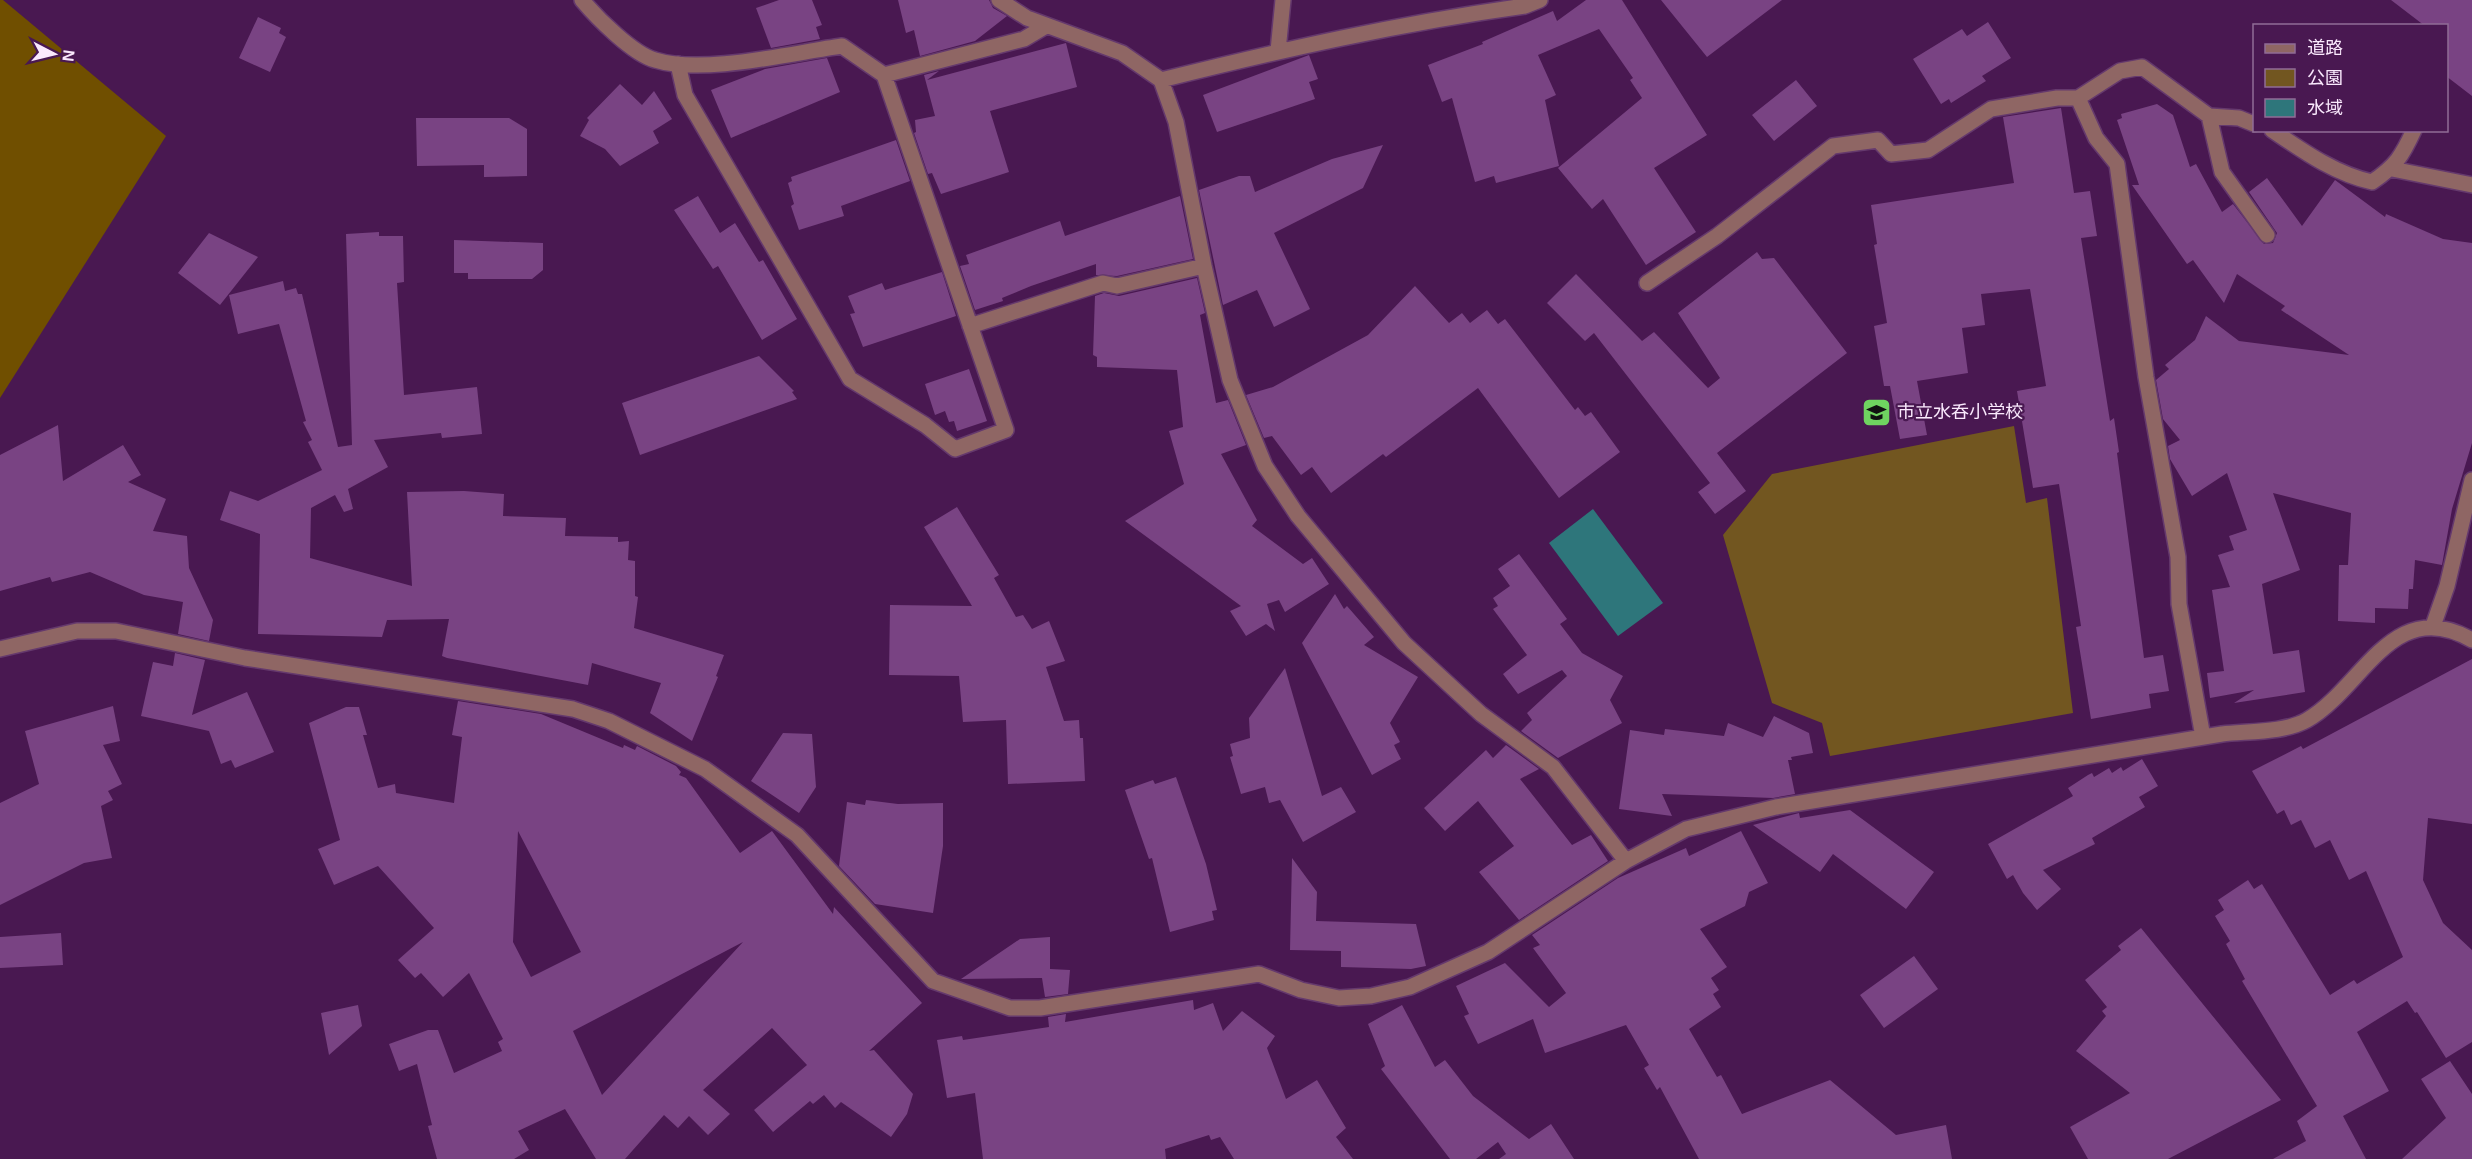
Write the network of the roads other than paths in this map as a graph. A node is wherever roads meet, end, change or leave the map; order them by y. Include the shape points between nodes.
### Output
1 (582, 0) edge
2 (999, 0) edge
3 (1282, 0) edge
4 (1540, 0) edge
5 (1046, 26) junction
6 (1278, 51) junction
7 (678, 64) junction
8 (884, 75) junction
9 (1161, 80) junction
10 (2078, 98) junction
11 (2209, 116) junction
12 (2253, 123) edge
13 (2275, 132) edge
14 (2413, 132) edge
15 (2392, 169) junction
16 (2472, 185) edge
17 (2267, 235) dead end
18 (1204, 266) junction
19 (1647, 283) dead end
20 (970, 326) junction
21 (2472, 480) edge
22 (2433, 626) junction
23 (2472, 640) edge
24 (0, 650) edge
25 (2203, 737) junction
26 (1626, 861) junction

1 - 7 street via 604,26 653,60
2 - 5 street
3 - 6 street
4 - 6 street via 1525,6 1426,20
5 - 8 street via 1024,39
5 - 9 street via 1122,53
6 - 9 street
7 - 8 street via 692,67 842,46
7 - 20 street via 685,95 850,379 925,425 955,449 1006,430
8 - 20 street
9 - 18 street via 1176,122
10 - 11 street via 2120,71 2142,67
10 - 19 street via 1990,109 1928,150 1891,154 1878,140 1833,146 1716,236
10 - 25 street via 2096,138 2117,164 2146,376 2178,557 2179,604
11 - 12 street
11 - 17 street via 2222,172
13 - 15 street via 2313,158 2356,178 2372,182
14 - 15 street
15 - 16 street
18 - 20 street via 1117,285 1103,283
18 - 26 street via 1230,380 1265,466 1298,516 1404,643 1481,714 1553,767
21 - 22 street via 2447,586
22 - 23 street
22 - 25 street via 2412,629 2362,667 2326,706 2306,721
24 - 26 street via 77,631 116,631 244,658 573,709 609,721 705,769 797,835 933,981 1010,1008 1040,1008 1259,974 1301,990 1339,998 1410,987 1488,952
25 - 26 street via 1776,807 1686,829

